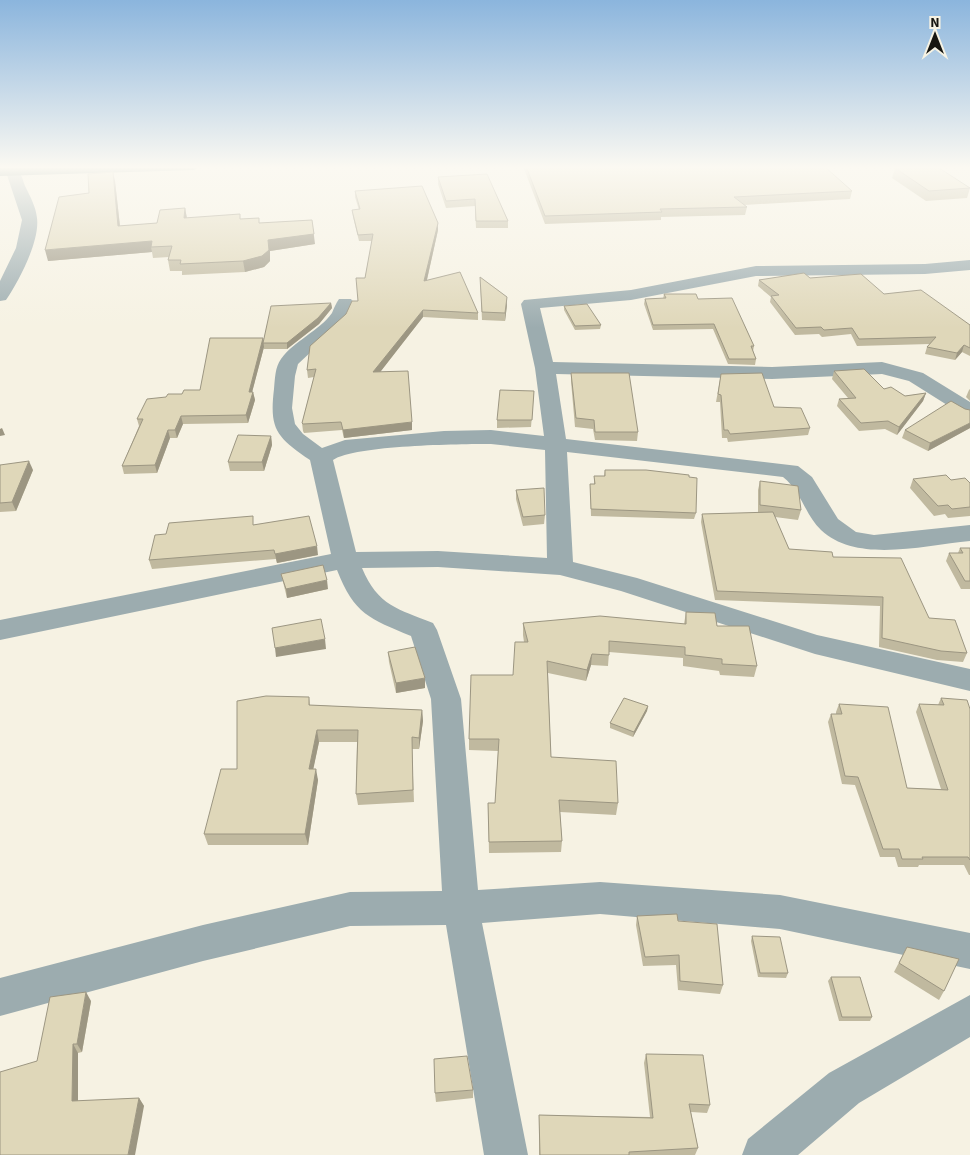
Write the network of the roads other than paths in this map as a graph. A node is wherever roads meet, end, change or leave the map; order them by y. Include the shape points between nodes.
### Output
1 (30, 220) edge
2 (970, 265) edge
3 (5, 278) edge
4 (0, 296) edge
5 (345, 303) dead end
6 (545, 368) junction
7 (970, 410) edge
8 (556, 443) junction
9 (322, 458) junction
10 (970, 533) edge
11 (345, 560) junction
12 (560, 567) junction
13 (0, 630) edge
14 (970, 680) edge
15 (461, 908) junction
16 (970, 951) edge
17 (0, 996) edge
18 (970, 1015) edge
19 (506, 1155) edge
20 (764, 1155) edge

1 - 3 street via 30,231
2 - 6 street via 756,271 631,295 530,304
3 - 4 street
5 - 9 street via 339,316 289,362 285,376 284,425 295,439
6 - 7 street via 764,373 882,368 916,377
6 - 8 street
8 - 9 street via 490,437 444,438 345,447
8 - 10 street via 790,472 804,482 829,524 848,538 874,543
8 - 12 street
9 - 11 street
11 - 12 street via 438,558
11 - 13 street
11 - 15 street via 359,590 375,609 423,630 440,680 446,699
12 - 14 street via 628,584 815,644
15 - 16 street via 600,898 780,912
15 - 17 street via 350,909
15 - 19 street
18 - 20 street via 844,1088

